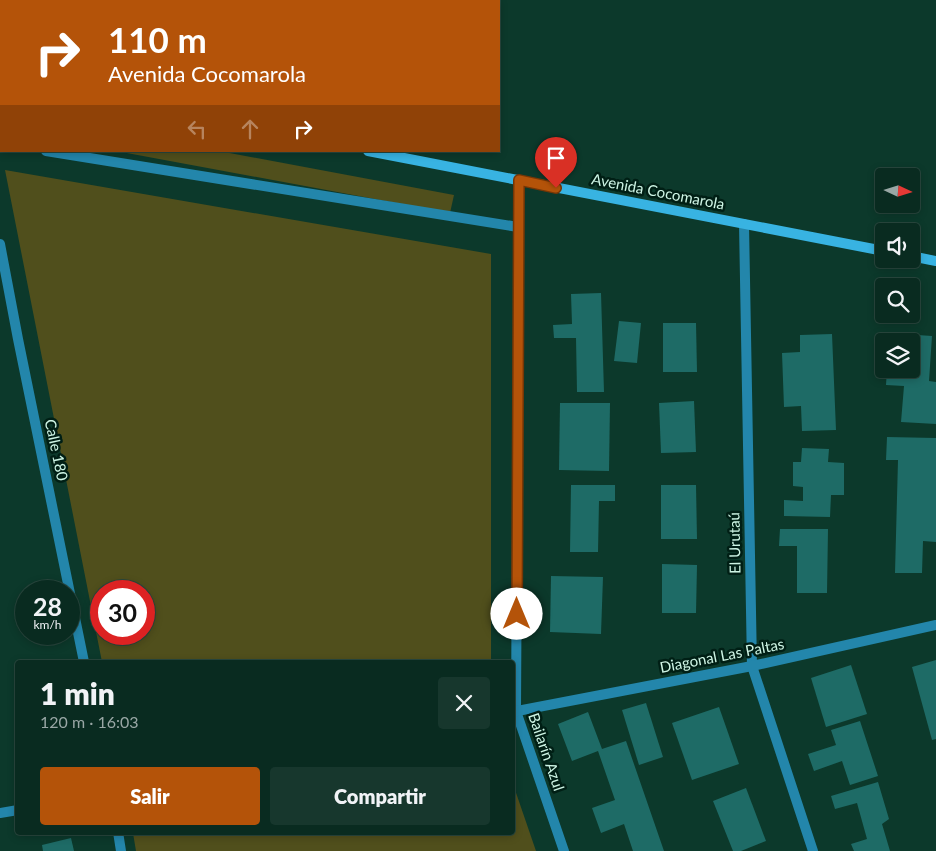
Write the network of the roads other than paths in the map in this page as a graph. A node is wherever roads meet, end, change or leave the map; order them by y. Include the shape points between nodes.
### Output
1 (52, 152) edge
2 (373, 152) edge
3 (519, 180) junction
4 (744, 224) junction
5 (518, 227) junction
6 (0, 244) edge
7 (875, 249) edge
8 (920, 258) edge
9 (936, 261) edge
10 (936, 625) edge
11 (84, 660) edge
12 (514, 660) edge
13 (752, 666) junction
14 (515, 712) edge
15 (515, 715) edge
16 (15, 810) edge
17 (0, 813) edge
18 (118, 835) edge
19 (121, 851) edge
20 (564, 851) edge
21 (813, 851) edge

1 - 5 street
2 - 3 main road, Avenida Cocomarola
3 - 4 main road, Avenida Cocomarola
3 - 5 street, Bailarín Azul
4 - 7 main road, Avenida Cocomarola
4 - 13 street, El Urutaú
5 - 12 street, Bailarín Azul
6 - 11 street, Calle 180
8 - 9 main road
10 - 13 street, Diagonal Las Paltas
13 - 14 street, Diagonal Las Paltas
13 - 21 street, El Urutaú
15 - 20 street, Bailarín Azul
16 - 17 street
18 - 19 street

